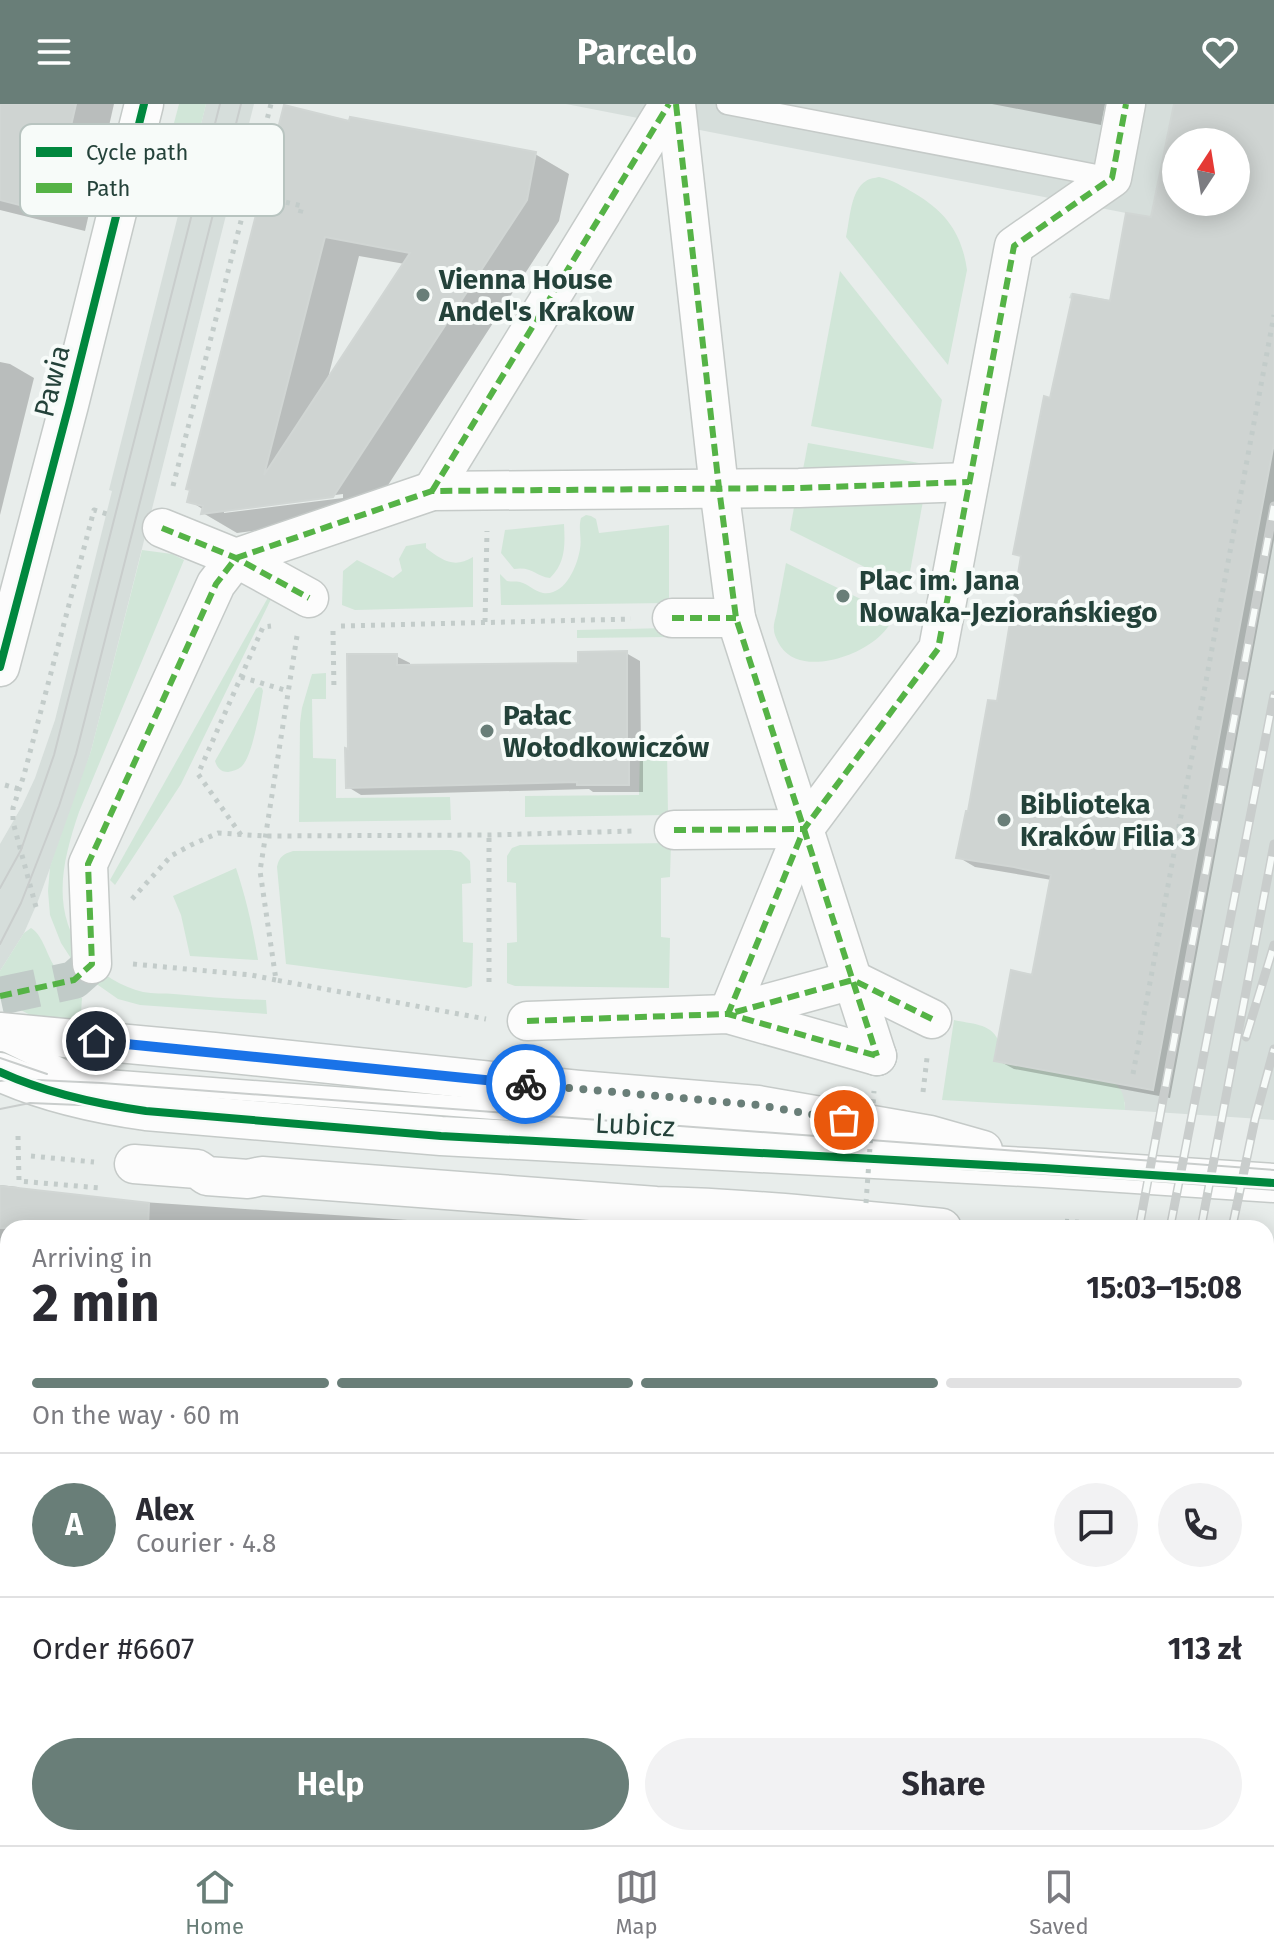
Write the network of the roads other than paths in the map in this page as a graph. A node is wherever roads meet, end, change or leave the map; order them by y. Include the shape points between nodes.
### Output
1 (144, 104) edge
2 (669, 104) edge
3 (676, 104) edge
4 (727, 104) edge
5 (1126, 104) edge
6 (139, 124) edge
7 (1112, 178) junction
8 (116, 216) edge
9 (969, 482) junction
10 (719, 488) junction
11 (432, 491) junction
12 (162, 528) road end
13 (236, 558) junction
14 (304, 612) road end
15 (672, 618) road end
16 (736, 618) junction
17 (0, 667) edge
18 (804, 829) junction
19 (674, 830) road end
20 (92, 964) dead end
21 (853, 980) junction
22 (728, 1014) junction
23 (932, 1019) dead end
24 (527, 1021) dead end
25 (0, 1032) edge
26 (0, 1038) edge
27 (0, 1072) edge
28 (964, 1144) junction
29 (134, 1164) dead end
30 (1044, 1168) junction
31 (1274, 1183) edge
32 (656, 1217) edge
33 (859, 1220) edge

1 - 6 street, Pawia
2 - 11 street
3 - 10 street
4 - 7 lane
5 - 7 street
7 - 9 street via 1014,246
8 - 17 street, Pawia
9 - 10 street
9 - 18 street via 938,649
10 - 11 street
10 - 16 street
11 - 13 street
12 - 13 street
13 - 14 street
13 - 20 street via 216,584 88,864
15 - 16 street
16 - 18 street
18 - 19 street
18 - 21 street
18 - 22 street
21 - 22 street
21 - 22 street via 877,1056
21 - 23 street
22 - 24 street
25 - 28 street, Lubicz via 758,1105
26 - 28 lane via 80,1078
27 - 30 street, Lubicz via 68,1095 146,1111 441,1136
28 - 30 street, Lubicz
29 - 32 street via 197,1169 207,1176 262,1176
30 - 31 street, Lubicz
32 - 33 street via 697,1207

